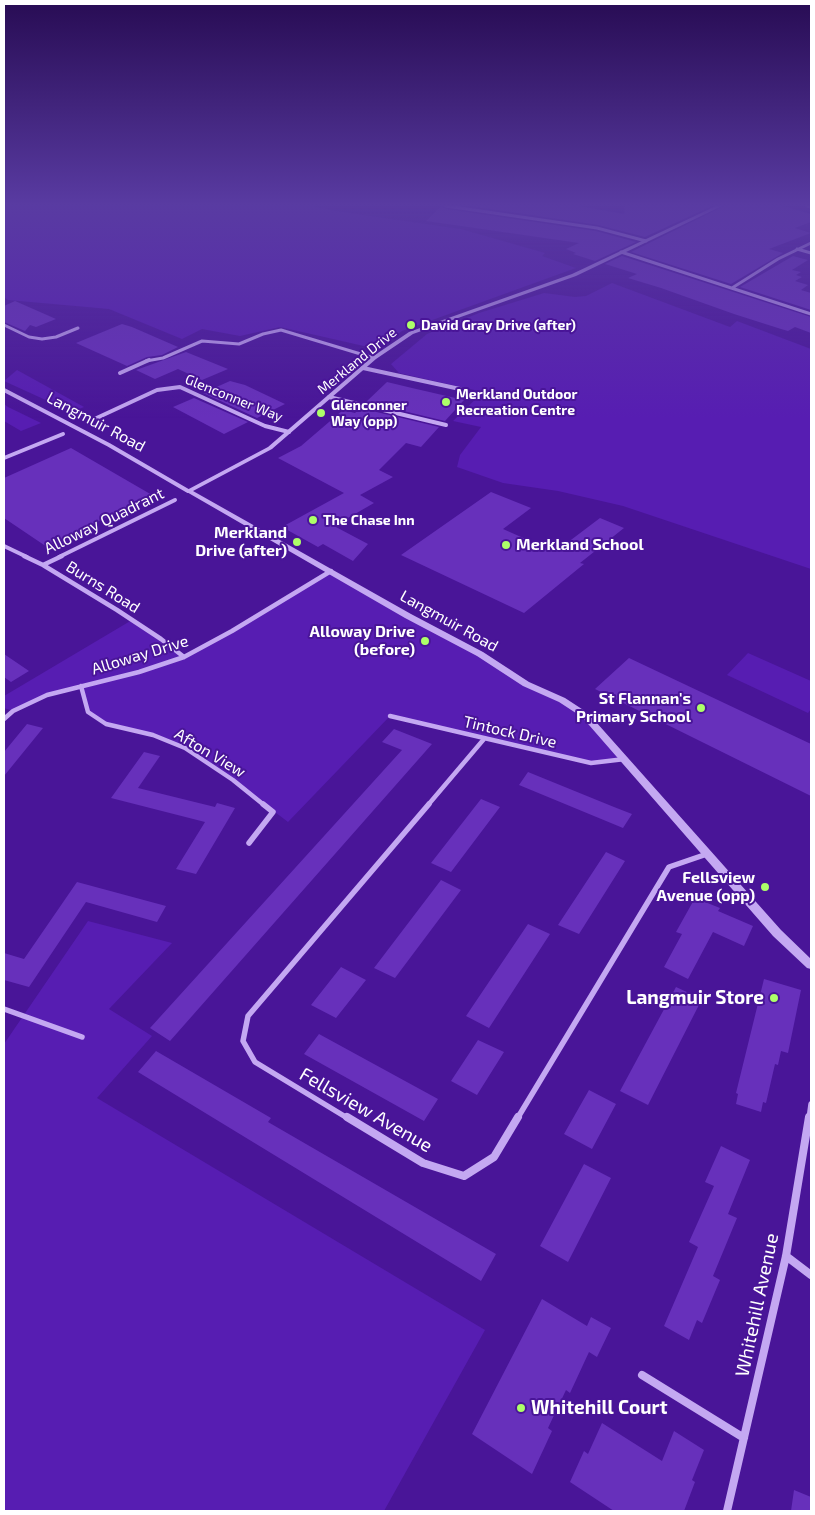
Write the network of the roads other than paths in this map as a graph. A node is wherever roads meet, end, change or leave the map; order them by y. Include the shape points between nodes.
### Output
1 (566, 277) edge
2 (697, 277) edge
3 (750, 277) edge
4 (732, 288) junction
5 (811, 314) edge
6 (4, 325) edge
7 (78, 328) dead end
8 (374, 358) junction
9 (363, 368) junction
10 (120, 373) dead end
11 (460, 389) dead end
12 (4, 390) edge
13 (329, 397) junction
14 (88, 422) dead end
15 (446, 425) dead end
16 (289, 432) junction
17 (63, 434) dead end
18 (4, 458) edge
19 (188, 491) junction
20 (175, 500) dead end
21 (4, 546) edge
22 (43, 565) junction
23 (331, 571) junction
24 (184, 657) junction
25 (81, 686) junction
26 (390, 716) dead end
27 (4, 719) edge
28 (484, 739) junction
29 (625, 759) junction
30 (249, 843) dead end
31 (707, 854) junction
32 (811, 965) edge
33 (4, 1009) edge
34 (82, 1037) dead end
35 (811, 1104) edge
36 (786, 1256) junction
37 (811, 1275) edge
38 (642, 1375) dead end
39 (744, 1438) junction
40 (727, 1511) edge

1 - 8 street, Merkland Drive via 411,333
2 - 4 street
3 - 4 street
4 - 5 street
6 - 7 street via 29,337 42,339
8 - 9 street, Merkland Drive
8 - 10 street via 281,330 239,344 202,341
9 - 11 street
9 - 13 street, Merkland Drive
12 - 19 street, Langmuir Road
13 - 15 street
13 - 16 street, Merkland Drive
14 - 16 street, Glenconner Way via 158,390 180,387 266,426
16 - 19 street, Merkland Drive via 270,448
17 - 18 street
19 - 23 street, Langmuir Road
20 - 22 street, Alloway Quadrant
21 - 22 street, Burns Road
22 - 24 street, Burns Road via 161,638
23 - 24 street, Alloway Drive
23 - 29 street, Langmuir Road via 480,654 526,684 562,700 585,715
24 - 25 street, Alloway Drive
25 - 27 street, Alloway Drive via 47,695 13,711
25 - 30 street, Afton View via 88,712 106,724 153,735 185,748 274,812
26 - 28 street, Tintock Drive
28 - 29 street, Tintock Drive via 591,763
28 - 31 street, Fellsview Avenue via 248,1016 243,1041 255,1062 423,1163 464,1176 494,1157 669,867
29 - 31 street, Langmuir Road
31 - 32 street, Langmuir Road via 777,933
33 - 34 street
35 - 36 street, Whitehill Avenue
36 - 37 street
36 - 39 street, Whitehill Avenue
38 - 39 street
39 - 40 street, Whitehill Avenue

